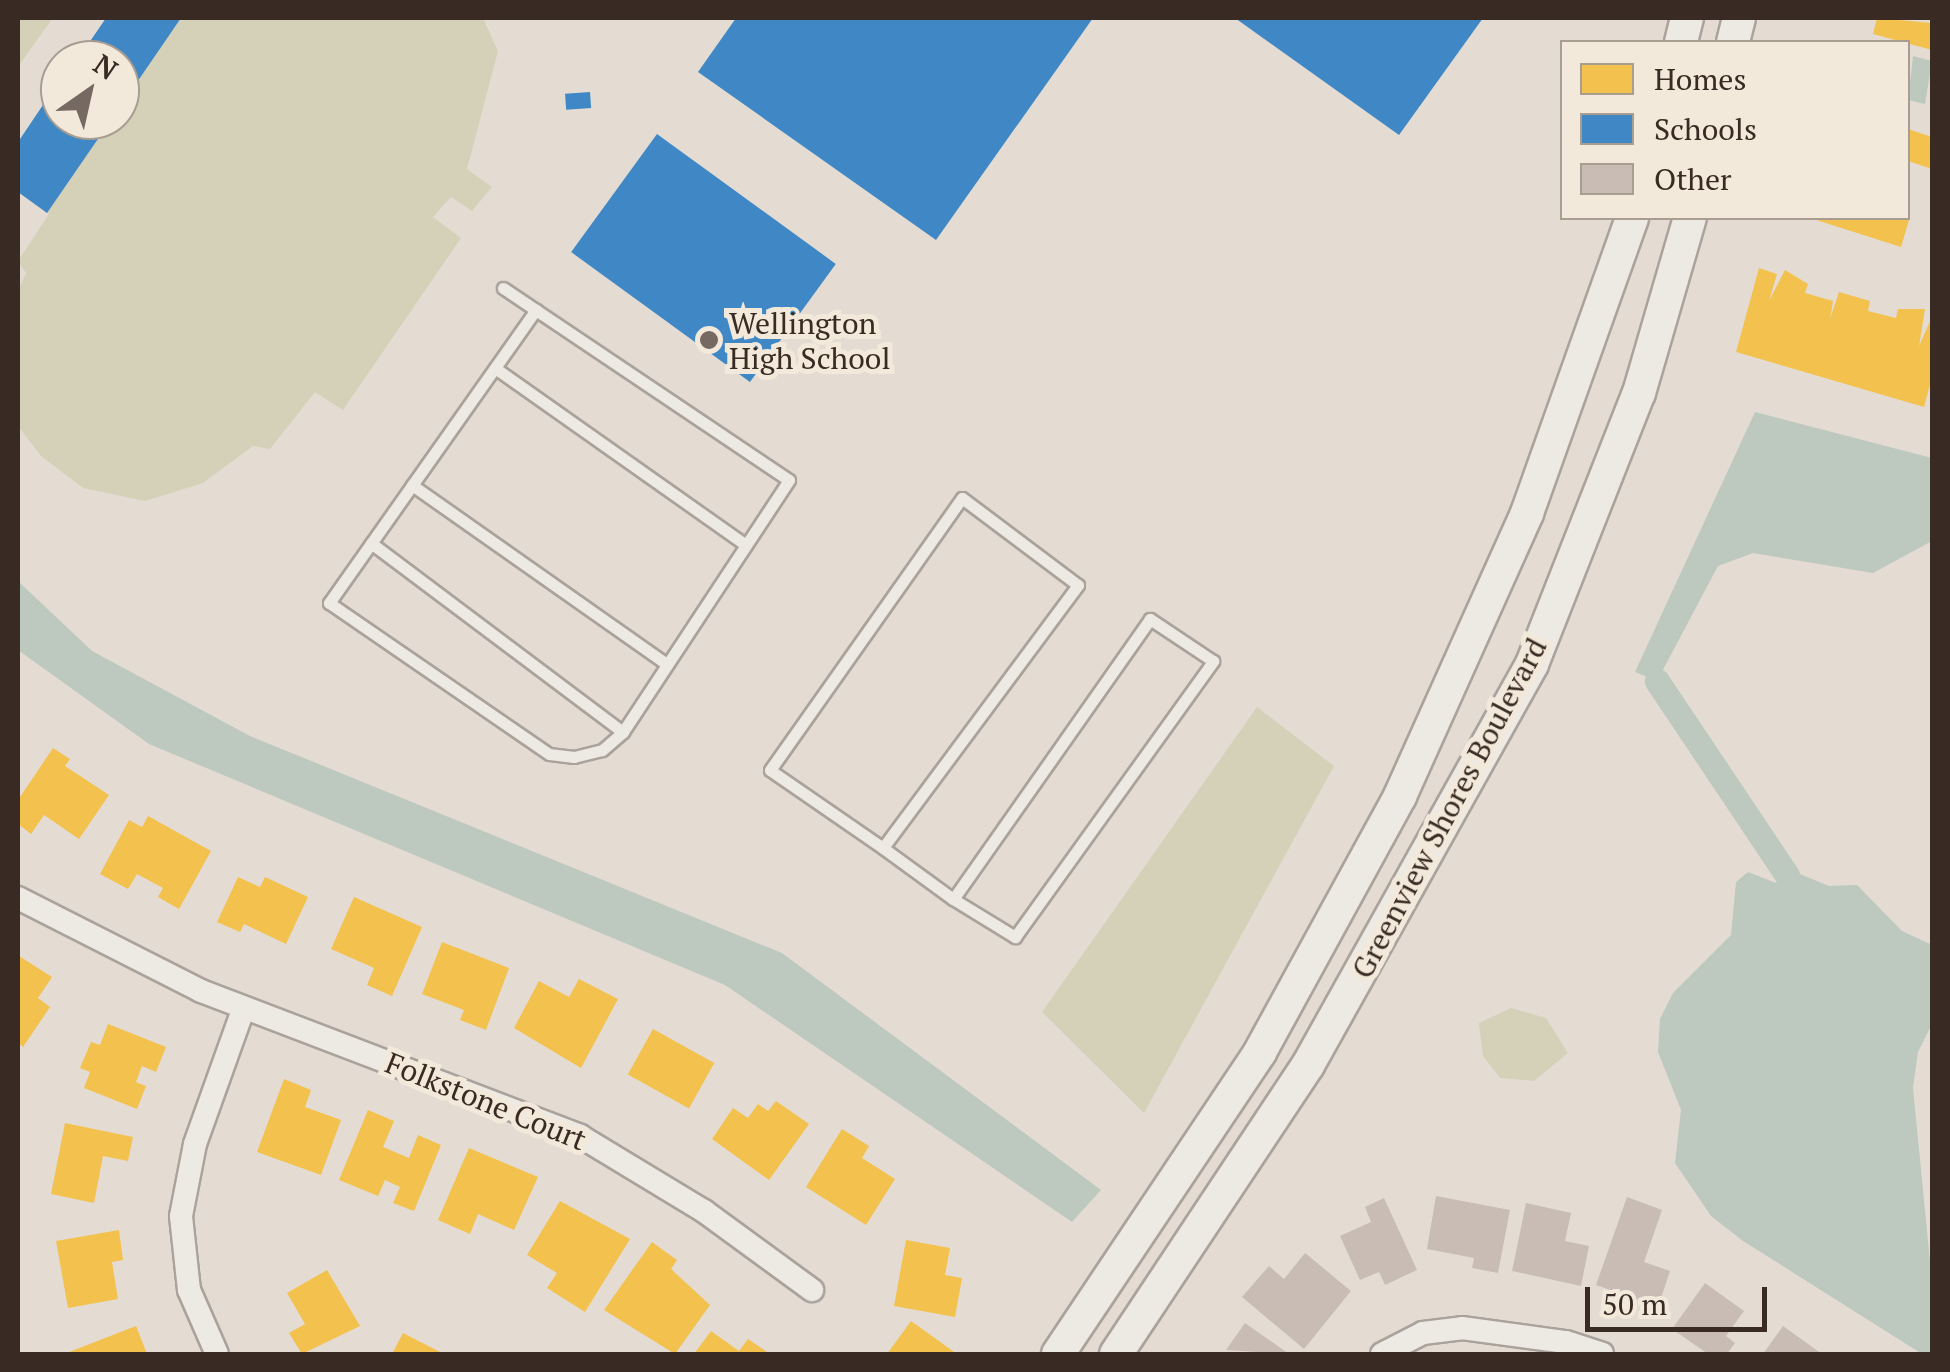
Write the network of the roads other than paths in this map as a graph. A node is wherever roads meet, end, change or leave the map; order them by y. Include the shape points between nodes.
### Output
1 (1631, 220) edge
2 (1689, 220) edge
3 (503, 288) dead end
4 (536, 310) junction
5 (495, 368) junction
6 (412, 485) junction
7 (371, 544) junction
8 (746, 544) junction
9 (667, 664) junction
10 (622, 732) junction
11 (883, 848) junction
12 (18, 898) edge
13 (952, 899) junction
14 (244, 1008) junction
15 (812, 1290) dead end
16 (217, 1354) edge
17 (1058, 1354) edge
18 (1116, 1354) edge
19 (1382, 1354) edge
20 (1602, 1354) edge

1 - 17 street, Greenview Shores Boulevard via 1528,513 1400,796 1260,1052
2 - 18 street, Greenview Shores Boulevard via 1639,393 1532,664 1308,1065
3 - 4 lane
4 - 5 lane
4 - 8 lane via 789,480
5 - 6 lane
5 - 8 lane
6 - 7 lane
6 - 9 lane
7 - 10 lane
7 - 10 lane via 328,603 549,754 602,750
8 - 9 lane
9 - 10 lane
11 - 11 lane via 770,770 962,498 1078,585
11 - 13 lane
12 - 14 street, Folkstone Court via 124,957
13 - 13 lane via 1016,937 1212,661 1150,620
14 - 15 street, Folkstone Court via 580,1136 704,1211
14 - 16 street via 195,1144 181,1216 189,1290
19 - 20 street via 1422,1333 1462,1328 1566,1342

